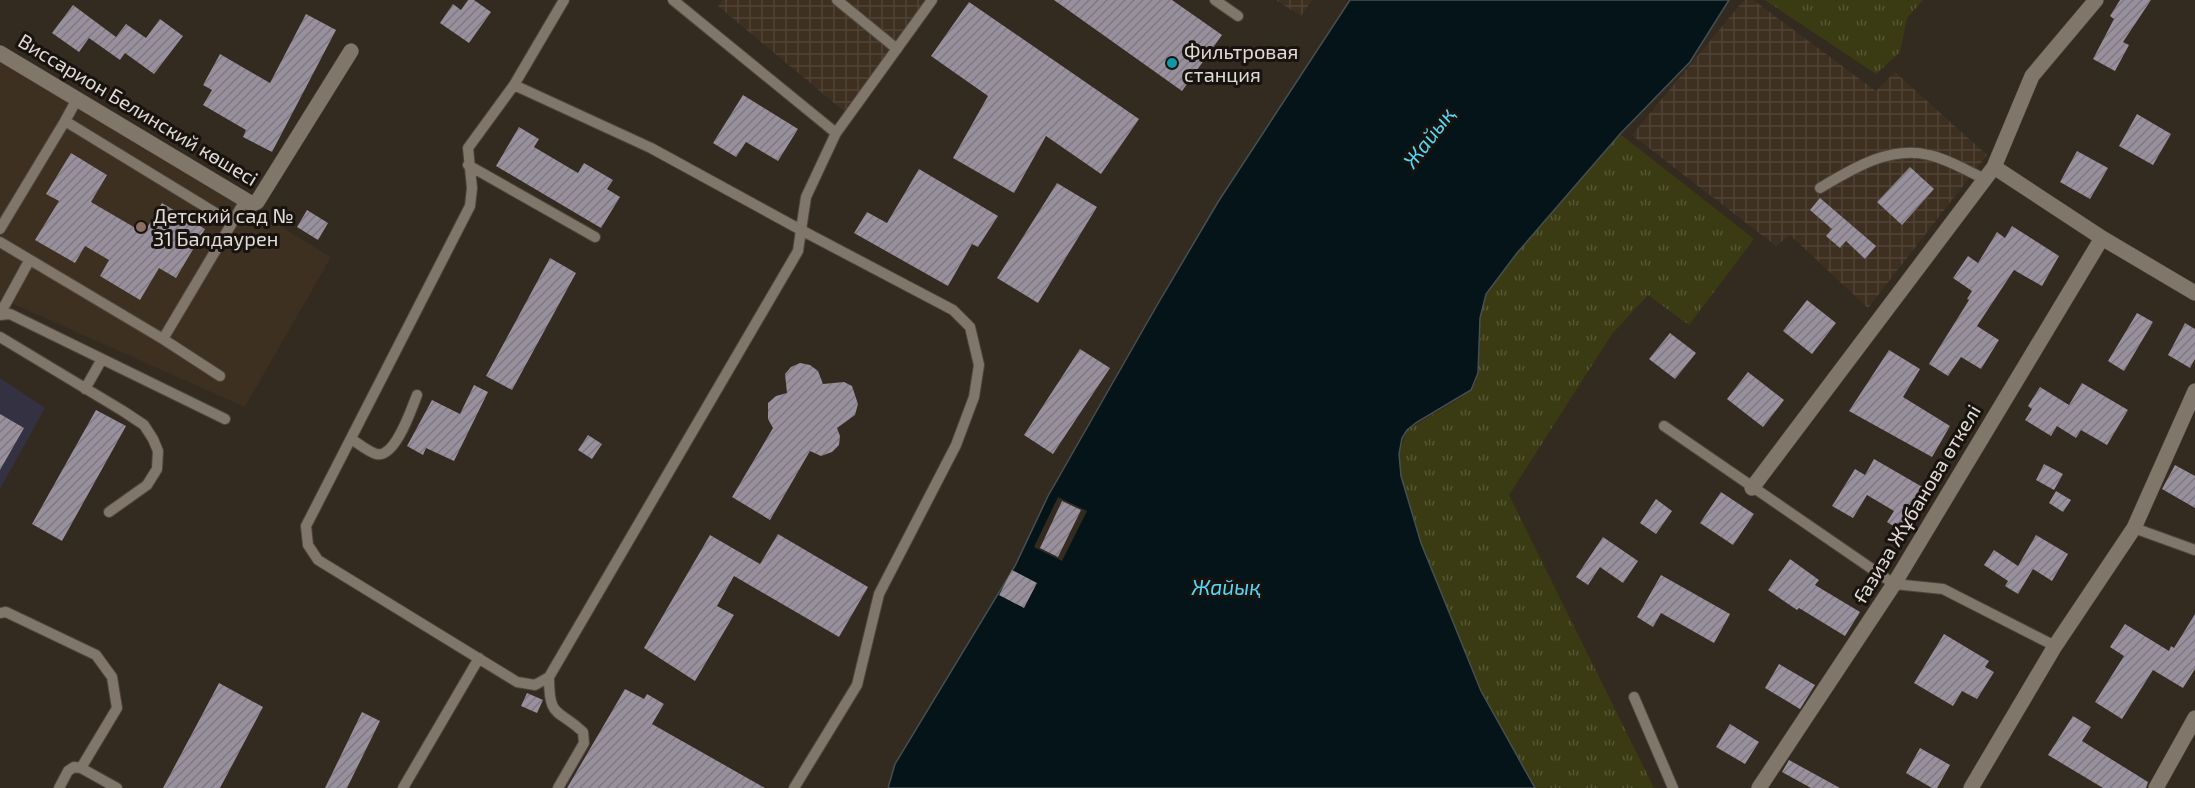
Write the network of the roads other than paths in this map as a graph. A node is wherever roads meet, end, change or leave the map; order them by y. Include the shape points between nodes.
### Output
1 (564, 0) edge
2 (673, 0) edge
3 (837, 0) edge
4 (932, 0) edge
5 (1215, 0) edge
6 (2096, 0) edge
7 (1238, 16) dead end
8 (897, 49) junction
9 (351, 51) dead end
10 (0, 53) edge
11 (514, 85) junction
12 (76, 100) junction
13 (65, 121) junction
14 (836, 133) junction
15 (468, 165) junction
16 (1990, 173) junction
17 (1820, 188) dead end
18 (244, 202) junction
19 (231, 223) junction
20 (0, 229) edge
21 (801, 230) junction
22 (595, 237) dead end
23 (2102, 238) junction
24 (0, 242) edge
25 (29, 261) junction
26 (2195, 293) edge
27 (0, 314) edge
28 (0, 337) edge
29 (163, 339) junction
30 (102, 359) junction
31 (220, 376) dead end
32 (86, 389) junction
33 (2195, 391) edge
34 (417, 395) dead end
35 (225, 419) dead end
36 (1664, 426) dead end
37 (351, 439) junction
38 (1752, 488) junction
39 (109, 512) dead end
40 (2134, 528) junction
41 (2195, 550) edge
42 (1894, 584) junction
43 (0, 613) edge
44 (2055, 646) junction
45 (479, 658) junction
46 (549, 677) junction
47 (1634, 697) dead end
48 (2195, 718) edge
49 (81, 768) junction
50 (58, 788) edge
51 (117, 788) edge
52 (403, 788) edge
53 (558, 788) edge
54 (794, 788) edge
55 (1673, 788) edge
56 (1759, 788) edge
57 (1971, 788) edge
58 (2156, 788) edge

1 - 11 lane
2 - 14 lane
3 - 8 lane
4 - 8 lane
5 - 7 lane
6 - 16 street via 2032,76
8 - 14 lane
9 - 18 street, Виссарион Белинский көшесі via 257,202
10 - 12 street, Виссарион Белинский көшесі
11 - 15 lane via 468,148
11 - 21 lane via 651,148
12 - 13 lane
12 - 18 street, Виссарион Белинский көшесі
13 - 19 lane
13 - 20 lane
14 - 21 lane via 806,197
15 - 22 lane
15 - 37 lane via 470,206
16 - 17 lane via 1929,155 1902,153 1864,163
16 - 23 street
16 - 38 street
18 - 19 lane
19 - 29 lane
21 - 46 lane via 798,251
21 - 54 lane via 953,310 970,327 979,365 974,397 956,445 879,594 857,685
23 - 26 street
23 - 42 street, Ғазиза Жұбанова өткелі
24 - 25 lane
25 - 27 lane
25 - 29 lane
27 - 30 lane via 10,314
28 - 32 lane
29 - 31 lane
30 - 32 lane
30 - 35 lane
32 - 39 lane via 144,426 158,452 158,469 147,485
33 - 40 street
34 - 37 lane via 393,447 385,453 376,454
36 - 38 lane
37 - 45 lane via 306,526 308,545 318,560
38 - 42 lane
40 - 41 lane
40 - 44 street
42 - 44 lane via 1943,589
42 - 56 street, Ғазиза Жұбанова өткелі
43 - 49 lane via 6,612 96,655 112,677 117,708
44 - 57 street
45 - 46 lane via 517,682 535,685
45 - 52 lane
46 - 53 lane via 549,696 556,714 583,732 584,743
47 - 55 lane
48 - 58 street
49 - 50 lane via 68,771
49 - 51 lane

